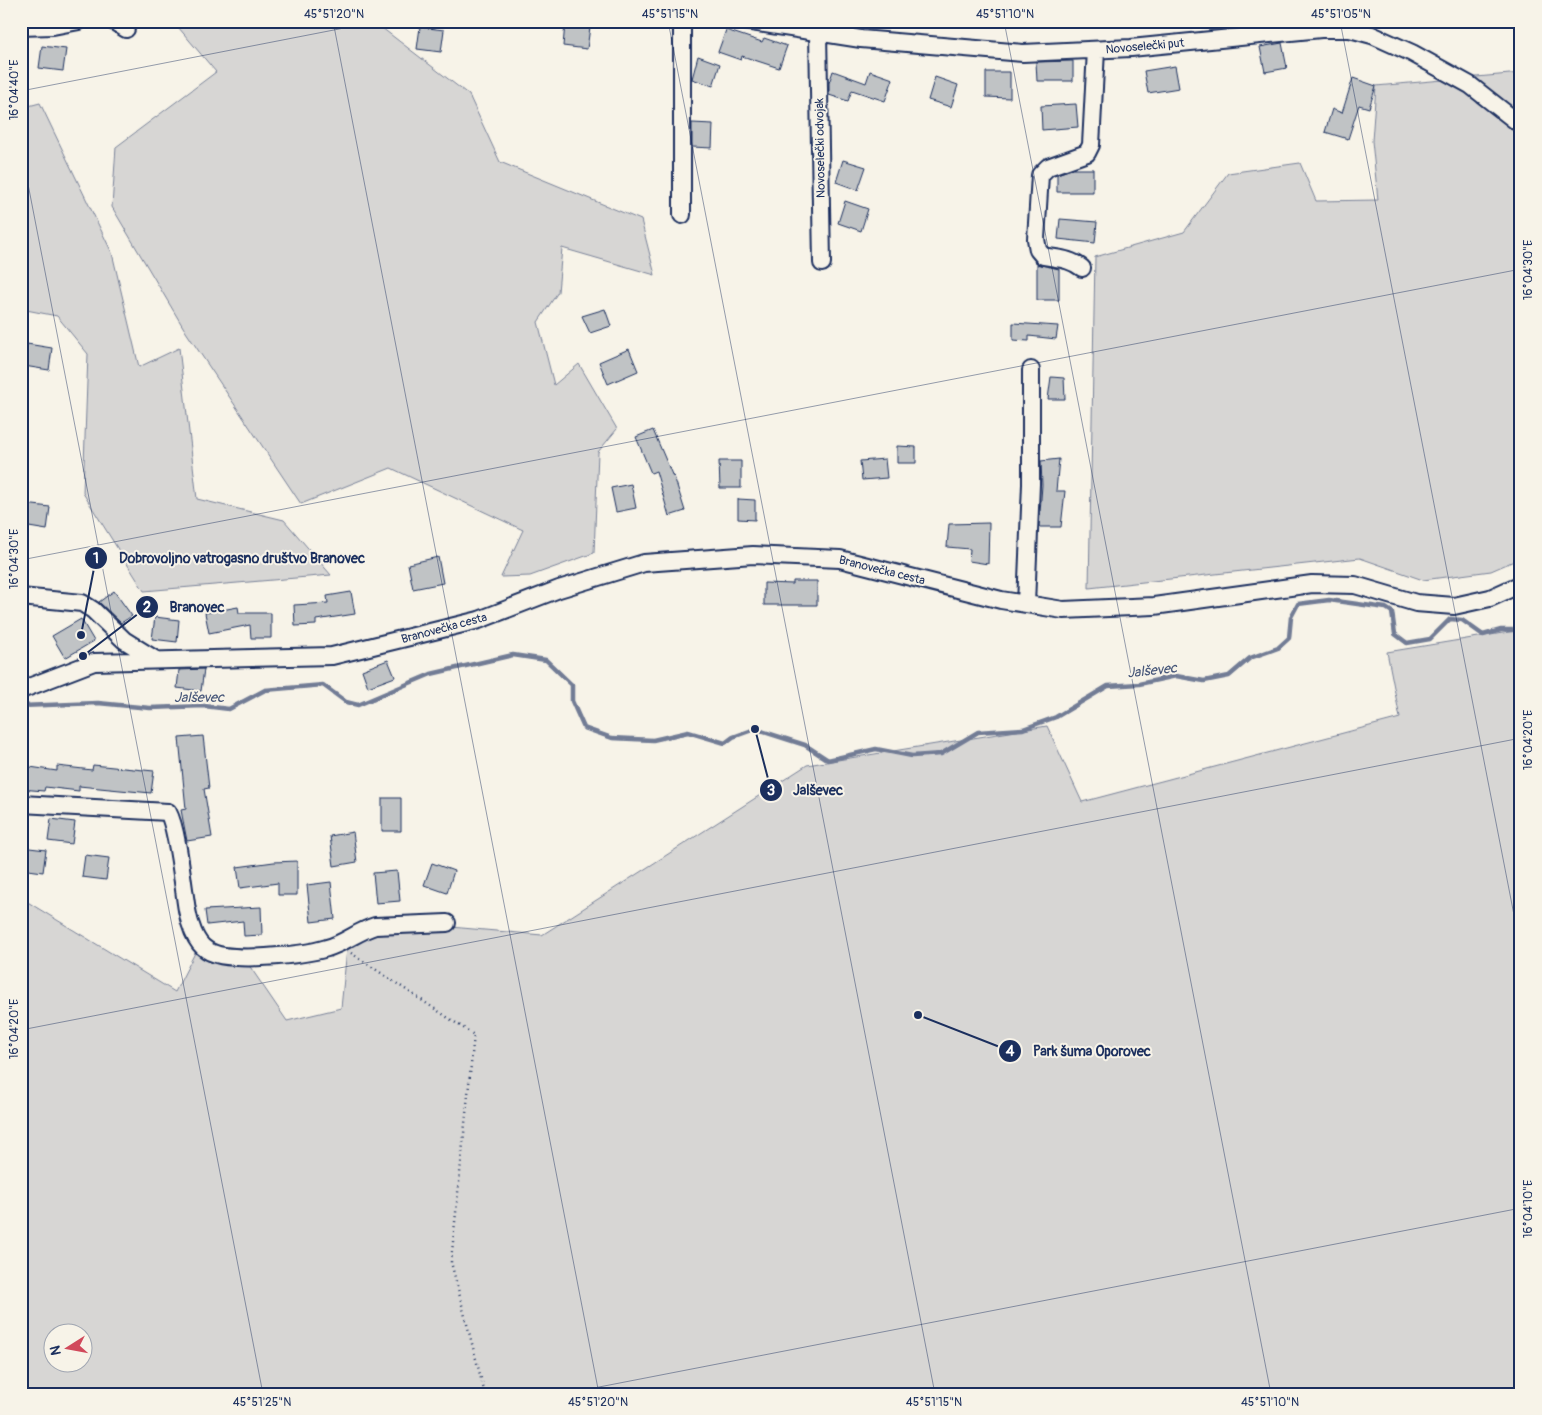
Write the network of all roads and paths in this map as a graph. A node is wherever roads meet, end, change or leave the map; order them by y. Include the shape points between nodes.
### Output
1 (79, 21) edge
2 (682, 21) edge
3 (745, 21) edge
4 (1349, 25) edge
5 (21, 27) edge
6 (818, 32) junction
7 (1096, 50) junction
8 (1521, 125) edge
9 (682, 215) dead end
10 (822, 263) dead end
11 (1082, 268) dead end
12 (1031, 370) dead end
13 (1521, 584) edge
14 (21, 597) edge
15 (1026, 604) junction
16 (157, 661) junction
17 (21, 690) edge
18 (21, 804) edge
19 (447, 923) dead end
20 (338, 944) junction
21 (485, 1394) edge

1 - 5 street
2 - 9 street
3 - 6 street, Novoselečki put
4 - 7 street, Novoselečki put
4 - 8 street, Novoselečki put via 1470,85
6 - 7 street, Novoselečki put via 861,39 1023,53
6 - 10 street, Novoselečki odvojak
7 - 11 street via 1091,145 1087,153 1048,166 1040,175 1038,250 1043,256 1073,261
12 - 15 street via 1031,493
13 - 15 street, Branovečka cesta via 1490,598 1454,606 1416,604 1355,585 1312,584 1154,606 1063,610
14 - 16 street via 82,603 124,640
15 - 16 street, Branovečka cesta via 840,559 753,555 644,563 559,589 479,620 332,656
16 - 17 street, Branovečka cesta via 94,662
18 - 20 street via 168,812 188,916 195,935 206,950 226,956 255,958
19 - 20 street via 376,926
20 - 21 path via 474,1035 451,1262

